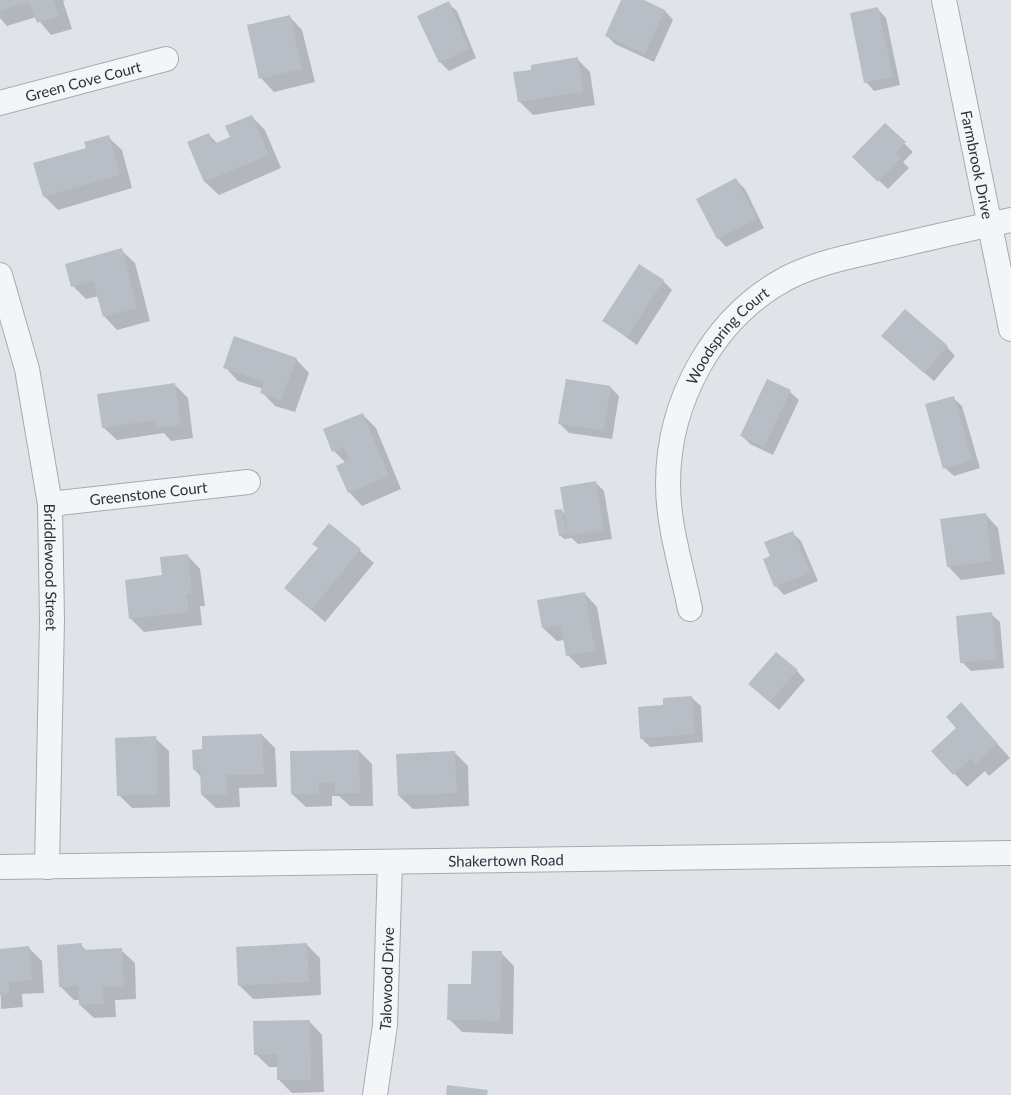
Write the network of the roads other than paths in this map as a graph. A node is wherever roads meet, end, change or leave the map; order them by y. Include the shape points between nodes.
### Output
1 (944, 0) edge
2 (166, 59) dead end
3 (0, 103) edge
4 (1000, 222) edge
5 (0, 275) edge
6 (1011, 329) edge
7 (248, 482) dead end
8 (50, 504) junction
9 (690, 609) dead end
10 (1011, 853) edge
11 (390, 862) junction
12 (0, 867) edge
13 (47, 867) junction
14 (375, 1095) edge

1 - 4 street, Farmbrook Drive
2 - 3 street, Green Cove Court
4 - 6 street, Farmbrook Drive
4 - 9 street, Woodspring Court via 846,257 788,278 763,293 726,328 691,380 679,410 669,458 670,514
5 - 8 street, Briddlewood Street via 27,369
7 - 8 street, Greenstone Court
8 - 13 street, Briddlewood Street
10 - 11 street, Shakertown Road
11 - 13 street, Shakertown Road
11 - 14 street, Talowood Drive via 385,1025
12 - 13 street, Shakertown Road

